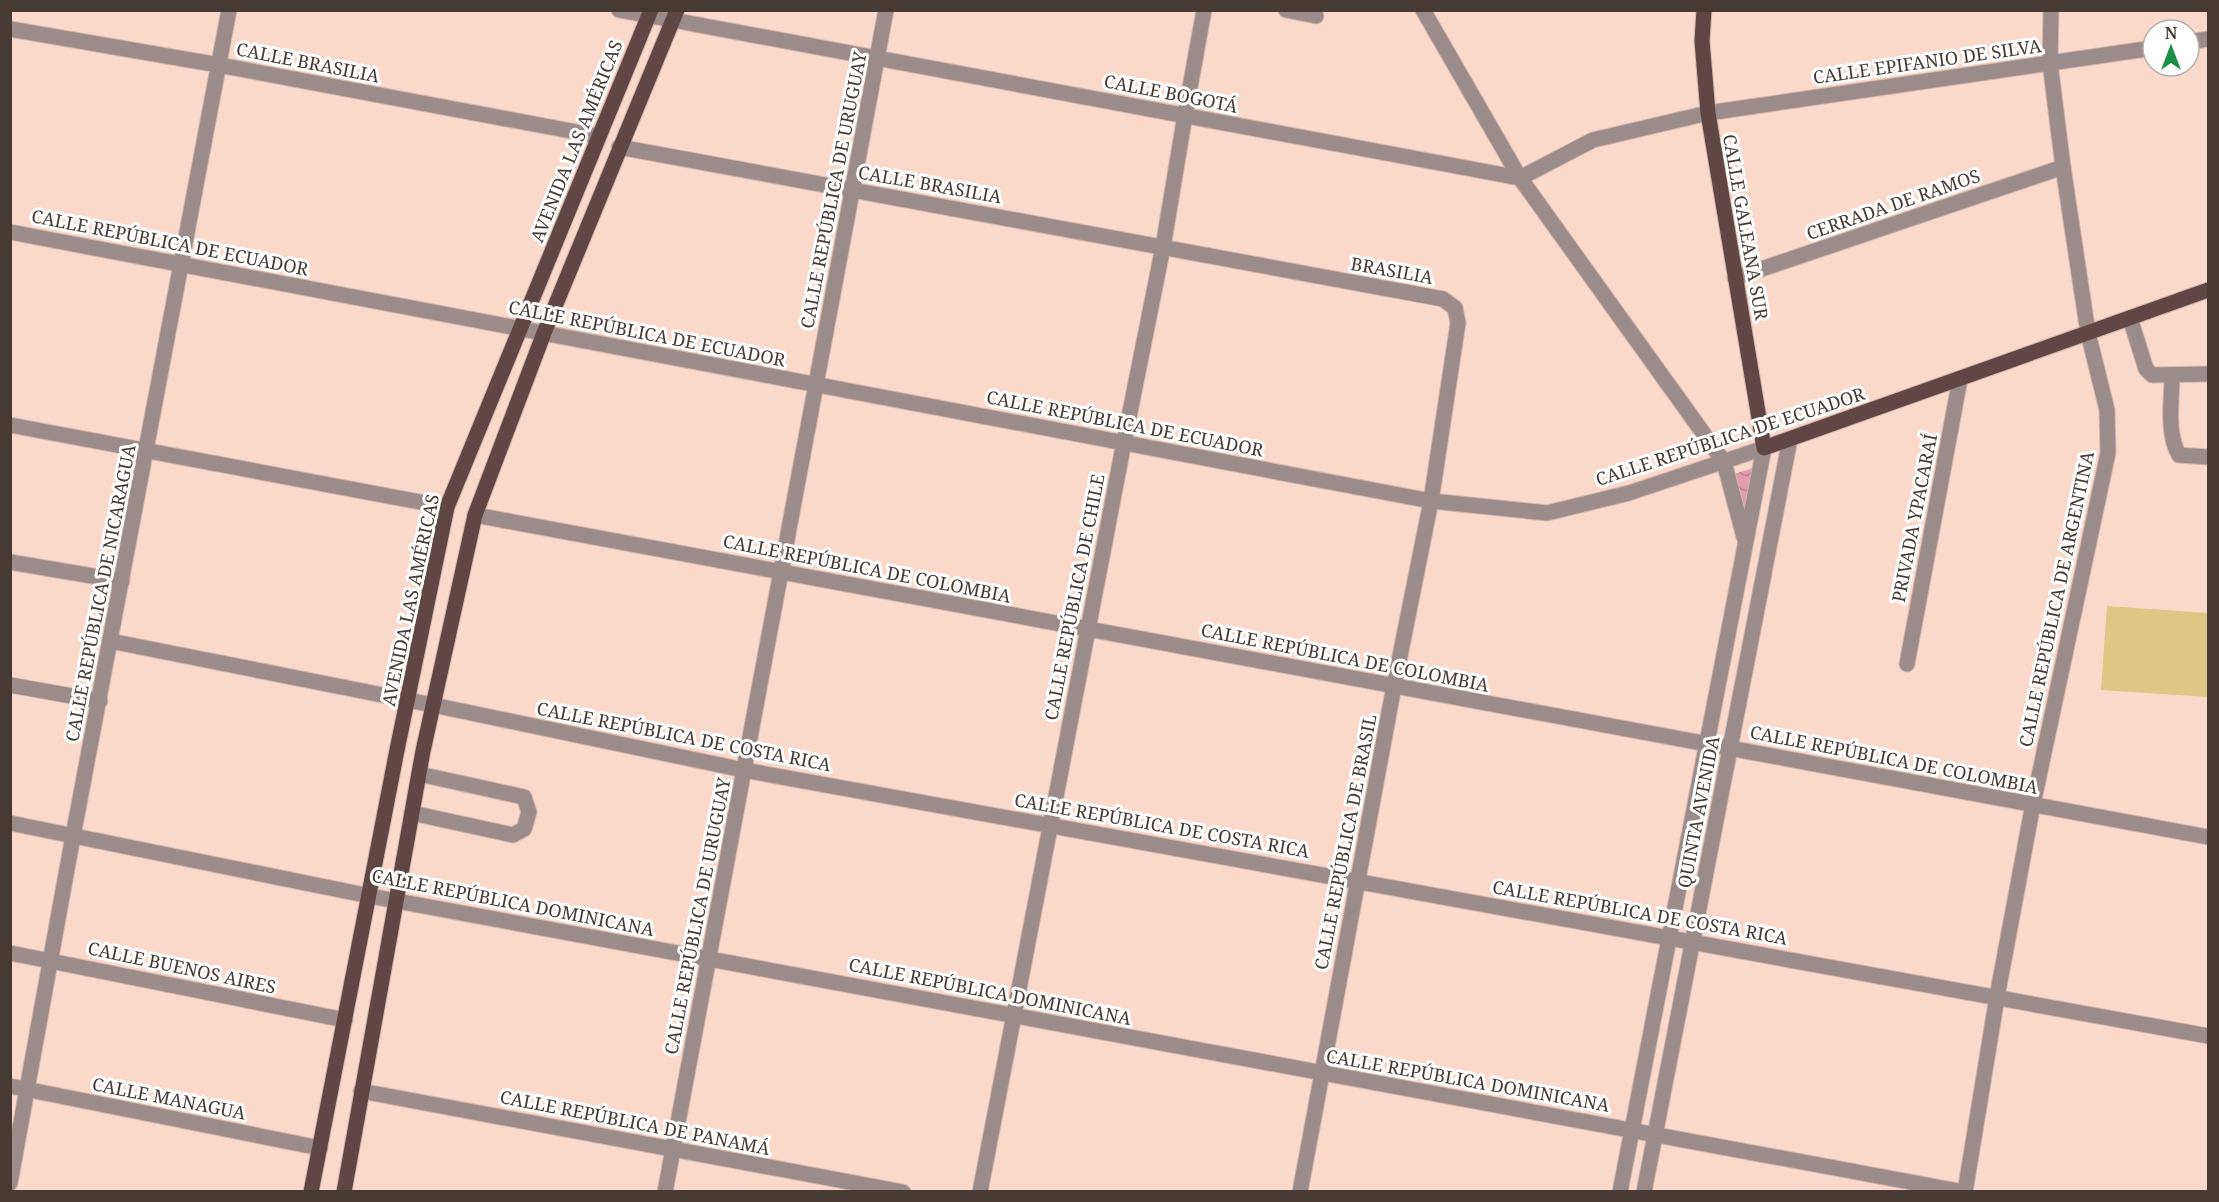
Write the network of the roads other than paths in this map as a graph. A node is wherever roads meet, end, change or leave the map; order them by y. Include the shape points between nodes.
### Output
1 (229, 10) edge
2 (619, 10) edge
3 (886, 10) edge
4 (1204, 10) edge
5 (1286, 10) edge
6 (1423, 10) edge
7 (1704, 10) edge
8 (2051, 10) edge
9 (650, 13) edge
10 (675, 16) edge
11 (1316, 16) dead end
12 (10, 29) edge
13 (2141, 50) edge
14 (877, 58) junction
15 (2050, 63) junction
16 (219, 65) junction
17 (1707, 113) junction
18 (1185, 116) junction
19 (598, 136) junction
20 (619, 147) junction
21 (2062, 167) junction
22 (1520, 178) junction
23 (853, 190) junction
24 (10, 232) edge
25 (1163, 247) junction
26 (181, 264) junction
27 (1735, 278) junction
28 (2208, 290) edge
29 (2130, 318) junction
30 (521, 329) junction
31 (543, 333) junction
32 (2088, 333) junction
33 (2208, 374) edge
34 (2172, 375) junction
35 (1959, 379) junction
36 (816, 385) junction
37 (10, 425) edge
38 (1790, 439) junction
39 (1124, 442) junction
40 (1764, 448) junction
41 (147, 450) junction
42 (2208, 457) edge
43 (1724, 462) junction
44 (1431, 501) junction
45 (447, 507) junction
46 (475, 515) junction
47 (1746, 543) junction
48 (10, 562) edge
49 (781, 572) junction
50 (122, 581) junction
51 (1088, 629) junction
52 (110, 641) junction
53 (1906, 664) dead end
54 (10, 685) edge
55 (1394, 686) junction
56 (408, 700) junction
57 (100, 701) junction
58 (433, 705) junction
59 (1707, 744) junction
60 (1730, 748) junction
61 (744, 770) junction
62 (419, 774) junction
63 (2032, 804) junction
64 (412, 813) junction
65 (10, 823) edge
66 (1050, 825) junction
67 (73, 836) junction
68 (2208, 837) edge
69 (1358, 880) junction
70 (370, 896) junction
71 (396, 900) junction
72 (1670, 937) junction
73 (1692, 941) junction
74 (10, 953) edge
75 (709, 958) junction
76 (51, 960) junction
77 (1997, 997) junction
78 (1014, 1015) junction
79 (345, 1020) junction
80 (2208, 1036) edge
81 (1322, 1072) junction
82 (10, 1086) edge
83 (28, 1089) junction
84 (361, 1091) junction
85 (1632, 1130) junction
86 (1655, 1134) junction
87 (320, 1148) junction
88 (673, 1149) junction
89 (10, 1183) edge
90 (311, 1191) edge
91 (344, 1191) edge
92 (665, 1191) edge
93 (903, 1191) edge
94 (980, 1191) edge
95 (1300, 1191) edge
96 (1620, 1191) edge
97 (1644, 1191) edge
98 (1964, 1191) edge

1 - 16 street, CALLE REPÚBLICA DE NICARAGUA
2 - 9 street, CALLE BOGOTÁ
3 - 14 street, CALLE REPÚBLICA DE URUGUAY
4 - 18 street, CALLE REPÚBLICA DE CHILE
5 - 11 street
6 - 22 street
7 - 17 main road, CALLE GALEANA SUR
8 - 15 street, CALLE REPÚBLICA DE ARGENTINA
9 - 10 street, CALLE BOGOTÁ
9 - 19 main road, AVENIDA LAS AMÉRICAS
10 - 14 street, CALLE BOGOTÁ
10 - 20 main road
12 - 16 street, CALLE BRASILIA
13 - 15 street, CALLE EPIFANIO DE SILVA
14 - 18 street, CALLE BOGOTÁ
14 - 23 street, CALLE REPÚBLICA DE URUGUAY
15 - 17 street, CALLE EPIFANIO DE SILVA
15 - 21 street, CALLE REPÚBLICA DE ARGENTINA
16 - 19 street, CALLE BRASILIA
16 - 26 street, CALLE REPÚBLICA DE NICARAGUA
17 - 22 street via 1593,140
17 - 27 main road, CALLE GALEANA SUR
18 - 22 street, CALLE BOGOTÁ
18 - 25 street, CALLE REPÚBLICA DE CHILE
19 - 30 main road, AVENIDA LAS AMÉRICAS
20 - 23 street, CALLE BRASILIA
20 - 31 main road
21 - 27 street, CERRADA DE RAMOS
21 - 32 street, CALLE REPÚBLICA DE ARGENTINA
22 - 43 street
23 - 25 street, CALLE BRASILIA
23 - 36 street, CALLE REPÚBLICA DE URUGUAY
24 - 26 street, CALLE REPÚBLICA DE ECUADOR
25 - 39 street, CALLE REPÚBLICA DE CHILE
25 - 44 street, BRASILIA via 1443,299 1455,308 1458,323
26 - 30 street, CALLE REPÚBLICA DE ECUADOR
26 - 41 street, CALLE REPÚBLICA DE NICARAGUA
27 - 40 main road, CALLE GALEANA SUR
28 - 29 main road, CALLE REPÚBLICA DE ECUADOR
29 - 32 main road, CALLE REPÚBLICA DE ECUADOR
29 - 34 street via 2146,369 2152,375
30 - 31 street, CALLE REPÚBLICA DE ECUADOR
30 - 45 main road, AVENIDA LAS AMÉRICAS
31 - 36 street, CALLE REPÚBLICA DE ECUADOR
31 - 46 main road
32 - 35 main road, CALLE REPÚBLICA DE ECUADOR
32 - 63 street, CALLE REPÚBLICA DE ARGENTINA via 2107,410 2108,453
33 - 34 street
34 - 42 street via 2175,448 2179,455
35 - 38 main road, CALLE REPÚBLICA DE ECUADOR
35 - 53 street, PRIVADA YPACARAÍ
36 - 39 street, CALLE REPÚBLICA DE ECUADOR
36 - 49 street, CALLE REPÚBLICA DE URUGUAY
37 - 41 street
38 - 40 main road, CALLE REPÚBLICA DE ECUADOR
38 - 60 street, QUINTA AVENIDA
39 - 44 street, CALLE REPÚBLICA DE ECUADOR
39 - 51 street, CALLE REPÚBLICA DE CHILE
40 - 43 street, CALLE REPÚBLICA DE ECUADOR
40 - 47 street, QUINTA AVENIDA
41 - 45 street
41 - 50 street, CALLE REPÚBLICA DE NICARAGUA
43 - 44 street, CALLE REPÚBLICA DE ECUADOR via 1629,494 1547,513
43 - 47 street
44 - 55 street, CALLE REPÚBLICA DE BRASIL
45 - 56 main road, AVENIDA LAS AMÉRICAS
46 - 49 street, CALLE REPÚBLICA DE COLOMBIA
46 - 58 main road
47 - 59 street, QUINTA AVENIDA
48 - 50 street
49 - 51 street, CALLE REPÚBLICA DE COLOMBIA
49 - 61 street, CALLE REPÚBLICA DE URUGUAY
50 - 52 street, CALLE REPÚBLICA DE NICARAGUA
51 - 55 street, CALLE REPÚBLICA DE COLOMBIA
51 - 66 street, CALLE REPÚBLICA DE CHILE
52 - 56 street, CALLE REPÚBLICA DE COSTA RICA
52 - 57 street, CALLE REPÚBLICA DE NICARAGUA
54 - 57 street
55 - 59 street, CALLE REPÚBLICA DE COLOMBIA
55 - 69 street, CALLE REPÚBLICA DE BRASIL
56 - 58 street, CALLE REPÚBLICA DE COSTA RICA
56 - 70 main road, AVENIDA LAS AMÉRICAS
57 - 67 street, CALLE REPÚBLICA DE NICARAGUA
58 - 61 street, CALLE REPÚBLICA DE COSTA RICA
58 - 62 main road
59 - 60 street, CALLE REPÚBLICA DE COLOMBIA
59 - 72 street, QUINTA AVENIDA
60 - 63 street, CALLE REPÚBLICA DE COLOMBIA
60 - 73 street, QUINTA AVENIDA
61 - 66 street, CALLE REPÚBLICA DE COSTA RICA
61 - 75 street, CALLE REPÚBLICA DE URUGUAY
62 - 64 main road
62 - 64 street via 524,797 529,812 524,829 513,835
63 - 68 street, CALLE REPÚBLICA DE COLOMBIA
63 - 77 street, CALLE REPÚBLICA DE ARGENTINA
64 - 71 main road
65 - 67 street, CALLE REPÚBLICA DOMINICANA
66 - 69 street, CALLE REPÚBLICA DE COSTA RICA
66 - 78 street, CALLE REPÚBLICA DE CHILE
67 - 70 street, CALLE REPÚBLICA DOMINICANA
67 - 76 street, CALLE REPÚBLICA DE NICARAGUA
69 - 72 street, CALLE REPÚBLICA DE COSTA RICA
69 - 81 street, CALLE REPÚBLICA DE BRASIL
70 - 71 street, CALLE REPÚBLICA DOMINICANA
70 - 79 main road, AVENIDA LAS AMÉRICAS
71 - 75 street, CALLE REPÚBLICA DOMINICANA
71 - 84 main road
72 - 73 street, CALLE REPÚBLICA DE COSTA RICA
72 - 85 street, QUINTA AVENIDA
73 - 77 street, CALLE REPÚBLICA DE COSTA RICA
73 - 86 street, QUINTA AVENIDA
74 - 76 street, CALLE BUENOS AIRES
75 - 78 street, CALLE REPÚBLICA DOMINICANA
75 - 88 street, CALLE REPÚBLICA DE URUGUAY
76 - 79 street, CALLE BUENOS AIRES
76 - 83 street, CALLE REPÚBLICA DE NICARAGUA
77 - 80 street, CALLE REPÚBLICA DE COSTA RICA
77 - 98 street, CALLE REPÚBLICA DE ARGENTINA
78 - 81 street, CALLE REPÚBLICA DOMINICANA
78 - 94 street, CALLE REPÚBLICA DE CHILE
79 - 87 main road, AVENIDA LAS AMÉRICAS
81 - 85 street, CALLE REPÚBLICA DOMINICANA
81 - 95 street, CALLE REPÚBLICA DE BRASIL
82 - 83 street, CALLE MANAGUA
83 - 87 street, CALLE MANAGUA
83 - 89 street, CALLE REPÚBLICA DE NICARAGUA
84 - 88 street, CALLE REPÚBLICA DE PANAMÁ
84 - 91 main road
85 - 86 street, CALLE REPÚBLICA DOMINICANA
85 - 96 street, QUINTA AVENIDA
86 - 97 street, QUINTA AVENIDA
86 - 98 street, CALLE REPÚBLICA DOMINICANA
87 - 90 main road, AVENIDA LAS AMÉRICAS
88 - 92 street, CALLE REPÚBLICA DE URUGUAY
88 - 93 street, CALLE REPÚBLICA DE PANAMÁ

